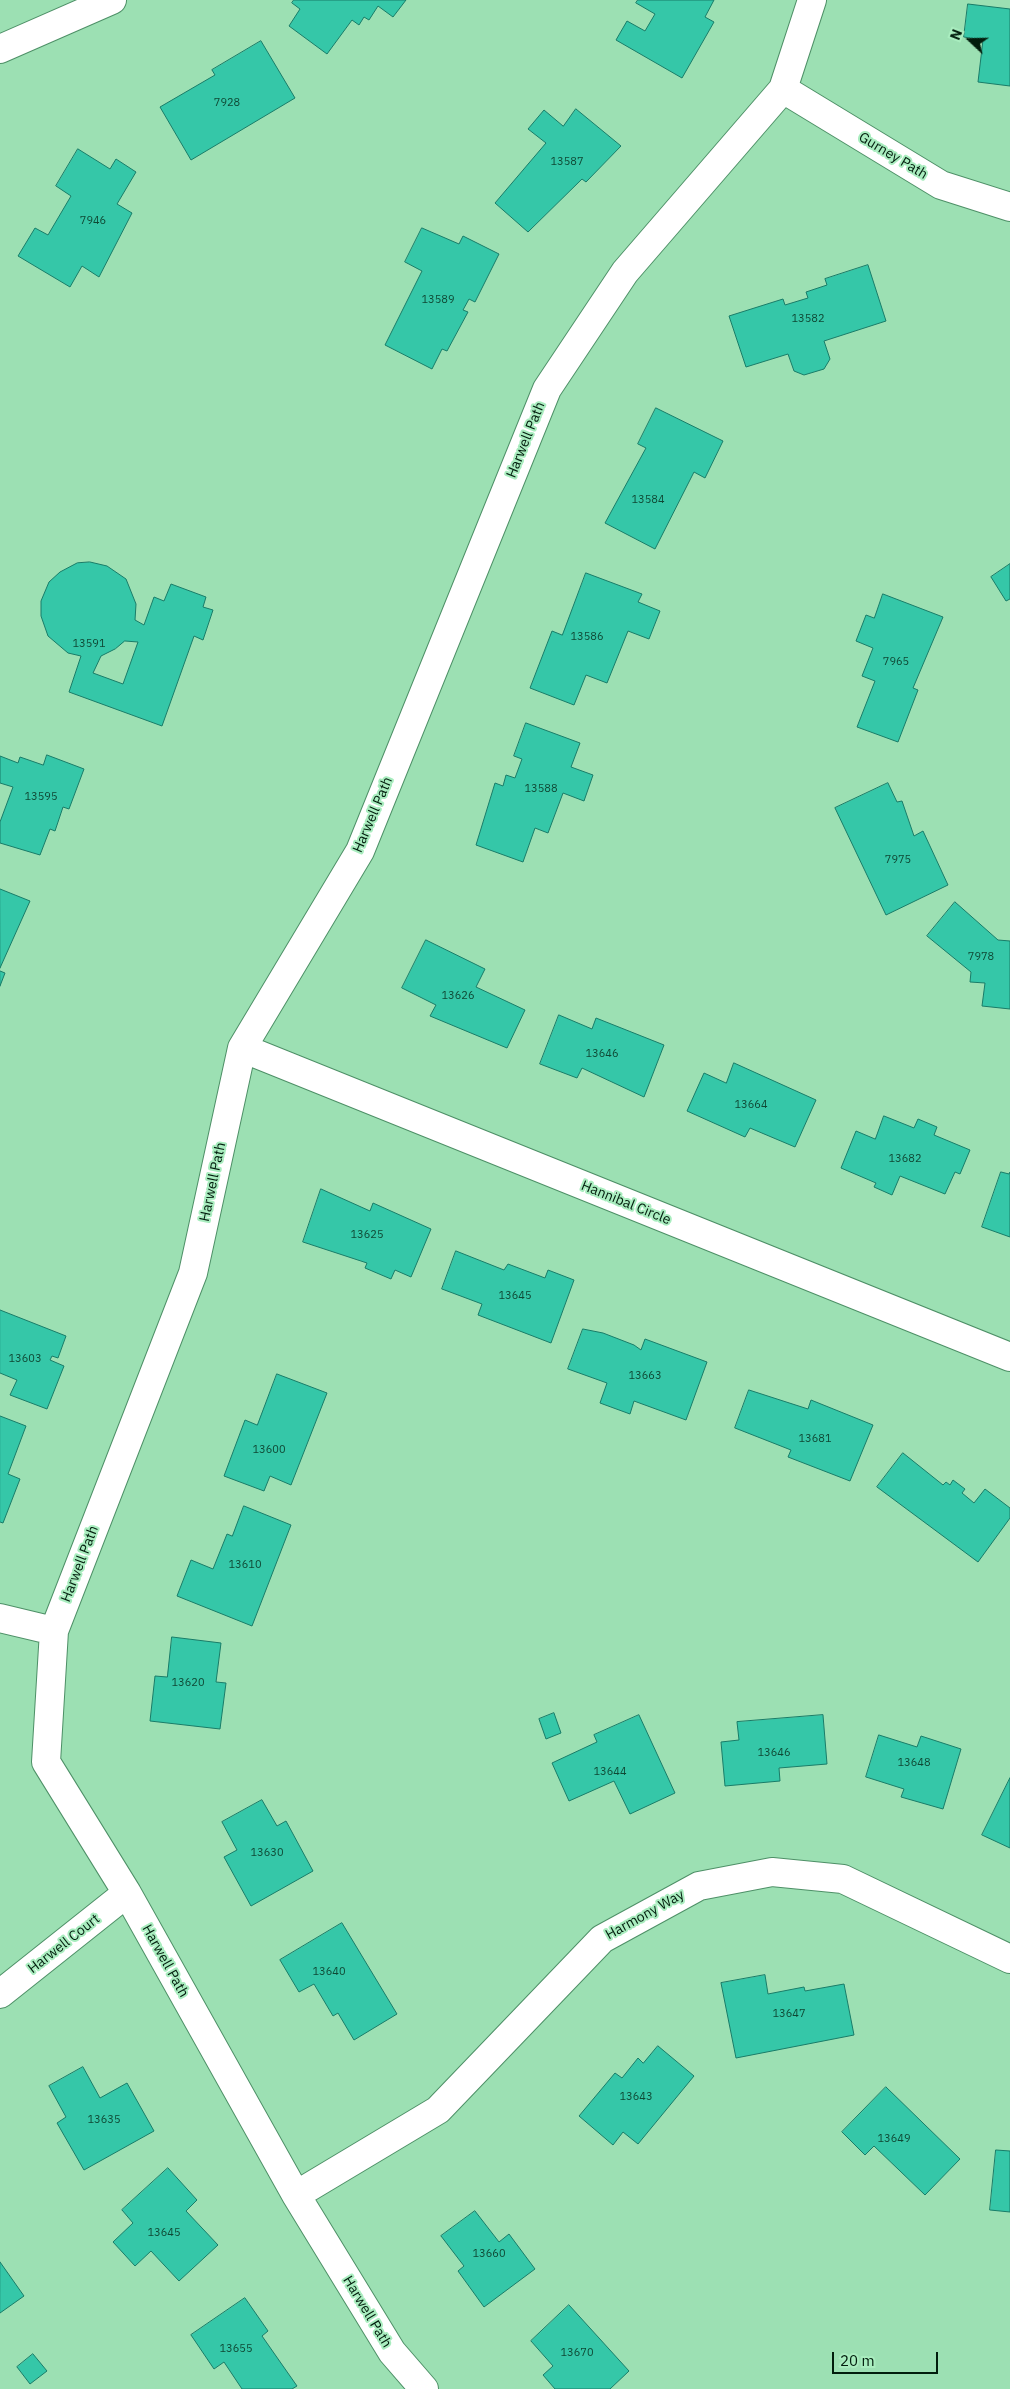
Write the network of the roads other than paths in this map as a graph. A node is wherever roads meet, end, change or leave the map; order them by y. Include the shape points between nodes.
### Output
1 (112, 0) edge
2 (812, 0) edge
3 (0, 49) edge
4 (783, 89) junction
5 (1010, 207) edge
6 (242, 1048) junction
7 (1010, 1357) edge
8 (0, 1618) edge
9 (54, 1631) junction
10 (127, 1893) junction
11 (1010, 1959) edge
12 (0, 1994) edge
13 (296, 2194) junction
14 (424, 2389) edge

1 - 3 street
2 - 4 street, Harwell Path
4 - 5 street, Gurney Path via 942,186
4 - 6 street, Harwell Path via 625,272 547,388 360,851
6 - 7 street, Hannibal Circle
6 - 9 street, Harwell Path via 193,1273
8 - 9 street
9 - 10 street, Harwell Path via 46,1762
10 - 12 street, Harwell Court
10 - 13 street, Harwell Path
11 - 13 street, Harmony Way via 843,1879 772,1872 699,1886 602,1939 438,2110
13 - 14 street, Harwell Path via 392,2352

